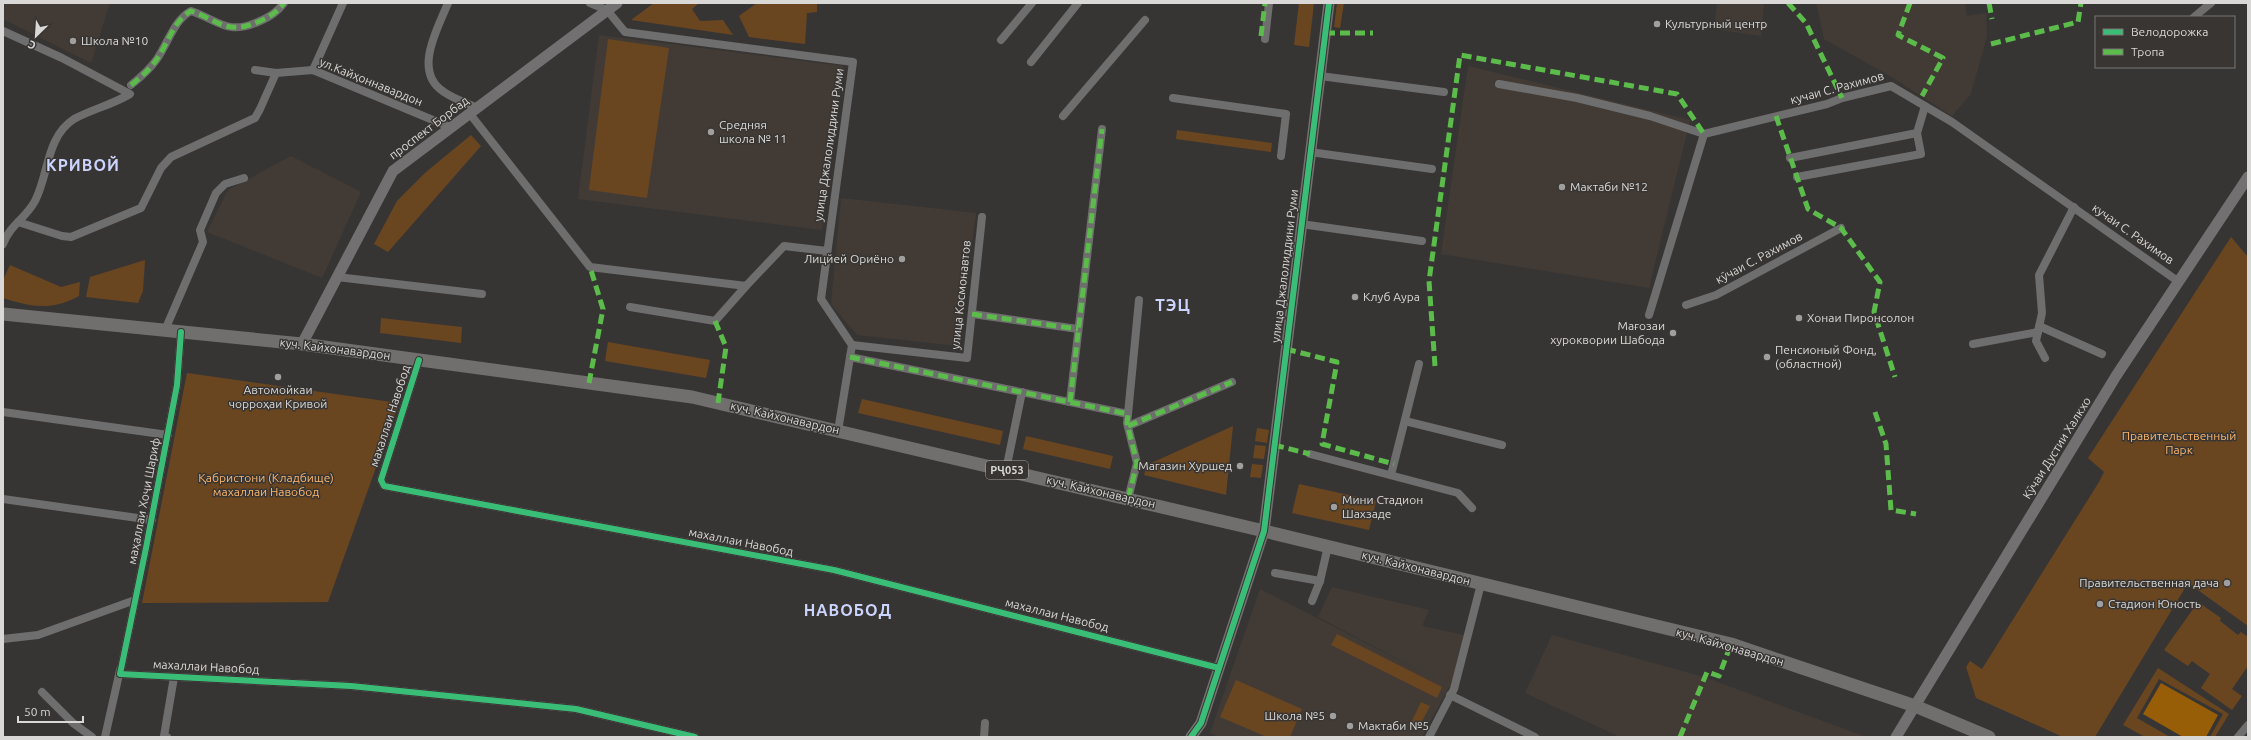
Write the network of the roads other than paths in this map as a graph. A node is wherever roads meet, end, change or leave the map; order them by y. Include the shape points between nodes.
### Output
1 (284, 3) edge
2 (343, 3) edge
3 (448, 3) edge
4 (590, 3) edge
5 (617, 3) edge
6 (1032, 3) edge
7 (1078, 3) edge
8 (1269, 3) edge
9 (1329, 3) edge
10 (2211, 3) edge
11 (607, 10) junction
12 (2195, 16) edge
13 (1145, 20) dead end
14 (3, 31) edge
15 (1265, 39) dead end
16 (1001, 40) dead end
17 (1031, 62) dead end
18 (255, 70) dead end
19 (313, 70) junction
20 (276, 73) junction
21 (1320, 76) junction
22 (1499, 84) dead end
23 (130, 90) junction
24 (1444, 92) dead end
25 (1174, 98) dead end
26 (1925, 106) junction
27 (474, 111) junction
28 (1063, 116) dead end
29 (452, 128) junction
30 (1102, 128) dead end
31 (1916, 133) junction
32 (1704, 134) junction
33 (1310, 152) junction
34 (1281, 156) dead end
35 (1790, 158) dead end
36 (1432, 169) dead end
37 (2248, 177) edge
38 (244, 178) dead end
39 (1797, 178) dead end
40 (2074, 207) junction
41 (982, 217) dead end
42 (18, 222) junction
43 (1301, 224) junction
44 (1841, 228) dead end
45 (1422, 241) dead end
46 (3, 244) edge
47 (827, 251) junction
48 (337, 277) junction
49 (2179, 282) junction
50 (746, 286) junction
51 (482, 294) dead end
52 (1139, 300) dead end
53 (1686, 305) dead end
54 (630, 307) dead end
55 (3, 314) edge
56 (972, 314) junction
57 (1649, 315) dead end
58 (1078, 329) junction
59 (2039, 329) junction
60 (165, 330) junction
61 (181, 332) junction
62 (302, 344) junction
63 (1973, 344) dead end
64 (852, 345) junction
65 (2102, 354) dead end
66 (850, 357) junction
67 (2045, 358) dead end
68 (419, 360) junction
69 (1419, 364) dead end
70 (1232, 382) dead end
71 (1022, 392) junction
72 (1070, 402) junction
73 (3, 412) edge
74 (1128, 414) junction
75 (1405, 421) junction
76 (1128, 426) junction
77 (838, 431) junction
78 (168, 435) junction
79 (1502, 445) dead end
80 (1310, 454) dead end
81 (1006, 470) junction
82 (1391, 475) junction
83 (3, 499) edge
84 (1128, 499) junction
85 (1472, 508) dead end
86 (152, 520) junction
87 (1264, 531) junction
88 (1328, 546) junction
89 (1275, 573) dead end
90 (1320, 581) junction
91 (1481, 584) junction
92 (135, 600) junction
93 (1312, 601) dead end
94 (3, 639) edge
95 (1219, 668) junction
96 (120, 672) junction
97 (174, 677) junction
98 (42, 692) dead end
99 (1450, 695) junction
100 (1915, 706) junction
101 (985, 723) dead end
102 (2248, 725) edge
103 (92, 737) edge
104 (105, 737) edge
105 (167, 737) edge
106 (695, 737) edge
107 (984, 737) edge
108 (1191, 737) edge
109 (1429, 737) edge
110 (1535, 737) edge
111 (1896, 737) edge
112 (1989, 737) edge
113 (2238, 737) edge

1 - 23 street via 276,14 239,29 216,23 191,11 182,16 157,59
2 - 19 street
3 - 27 street via 430,48 431,77 443,92
4 - 11 street
5 - 11 street, проспект Борбад
6 - 16 street
7 - 17 street
8 - 15 street
9 - 21 street, улица Джалолиддини Руми
10 - 12 street
11 - 27 street, проспект Борбад
11 - 47 street, улица Джалолиддини Руми via 625,32 853,62
13 - 28 street
14 - 23 street
18 - 20 street, ул.Кайҳоннавардон
19 - 20 street, ул.Кайҳоннавардон
19 - 29 street, ул.Кайҳоннавардон
20 - 42 street via 254,118 171,157 161,168 141,208 71,237
21 - 24 street
21 - 33 street, улица Джалолиддини Руми
22 - 32 street via 1643,114
23 - 42 street via 117,103 75,119 63,128 55,141 35,201
25 - 34 street via 1286,114
26 - 31 street
26 - 32 street, кучаи С. Рахимов via 1891,86
26 - 40 street, кучаи С. Рахимов
27 - 29 street, проспект Борбад
27 - 50 street via 590,267
29 - 48 street, проспект Борбад via 393,171
30 - 58 street
31 - 35 street
31 - 39 street via 1921,154
32 - 57 street
33 - 36 street
33 - 43 street, улица Джалолиддини Руми
37 - 49 street, Кӯчаи Дустии Халкхо
38 - 60 street via 225,184 216,193 200,230 203,242
40 - 49 street, кучаи С. Рахимов
40 - 59 street via 2039,275 2042,296
41 - 56 street, улица Космонавтов
42 - 46 street via 8,232
43 - 45 street
43 - 87 street, улица Джалолиддини Руми
44 - 53 street, кӯчаи С. Рахимов via 1716,295
47 - 50 street via 784,246
47 - 64 street, улица Джалолиддини Руми via 821,299
48 - 51 street
48 - 62 street, проспект Борбад
49 - 100 street, Кӯчаи Дустии Халкхо via 2112,383
50 - 54 street via 715,321
52 - 74 street
55 - 60 main road, куч. Кайхонавардон / РҶ053
56 - 58 street
56 - 64 street, улица Космонавтов via 967,358
58 - 72 street
59 - 63 street
59 - 65 street
59 - 67 street via 2036,341
60 - 61 main road, куч. Кайхонавардон / РҶ053
61 - 62 main road, куч. Кайхонавардон / РҶ053
61 - 78 street, маҳаллаи Хоҷи Шариф via 177,385
62 - 68 main road, куч. Кайхонавардон / РҶ053
64 - 66 street
66 - 71 street
66 - 77 street
68 - 77 main road, куч. Кайхонавардон / РҶ053 via 692,397
68 - 95 street, махаллаи Навобод via 381,480 384,486 834,570
69 - 75 street
70 - 76 street
71 - 72 street
71 - 81 street
72 - 74 street
73 - 78 street
74 - 76 street
75 - 79 street
75 - 82 street
76 - 84 street via 1137,463
77 - 81 main road, куч. Кайхонавардон / РҶ053
78 - 86 street, маҳаллаи Хоҷи Шариф
80 - 82 street
81 - 84 main road, куч. Кайхонавардон / РҶ053
82 - 85 street via 1458,493
83 - 86 street
84 - 87 main road, куч. Кайхонавардон / РҶ053
86 - 92 street, маҳаллаи Хоҷи Шариф
87 - 88 main road, куч. Кайхонавардон / РҶ053
87 - 95 street, улица Джалолиддини Руми
88 - 90 street
88 - 91 main road, куч. Кайхонавардон / РҶ053
89 - 90 street
90 - 93 street
91 - 99 street
91 - 100 main road, куч. Кайхонавардон / РҶ053 via 1731,644
92 - 94 street via 38,635
92 - 96 street, маҳаллаи Хоҷи Шариф
95 - 108 street, улица Джалолиддини Руми via 1201,722
96 - 97 street, махаллаи Навобод
96 - 104 street, маҳаллаи Хоҷи Шариф
97 - 105 street, махаллаи Навобод via 164,736
97 - 106 street, махаллаи Навобод via 350,686 576,709
98 - 103 street via 73,723
99 - 109 street
99 - 110 street
100 - 111 street, Кӯчаи Дустии Халкхо
100 - 112 main road, куч. Кайхонавардон / РҶ053
101 - 107 street
102 - 113 street

